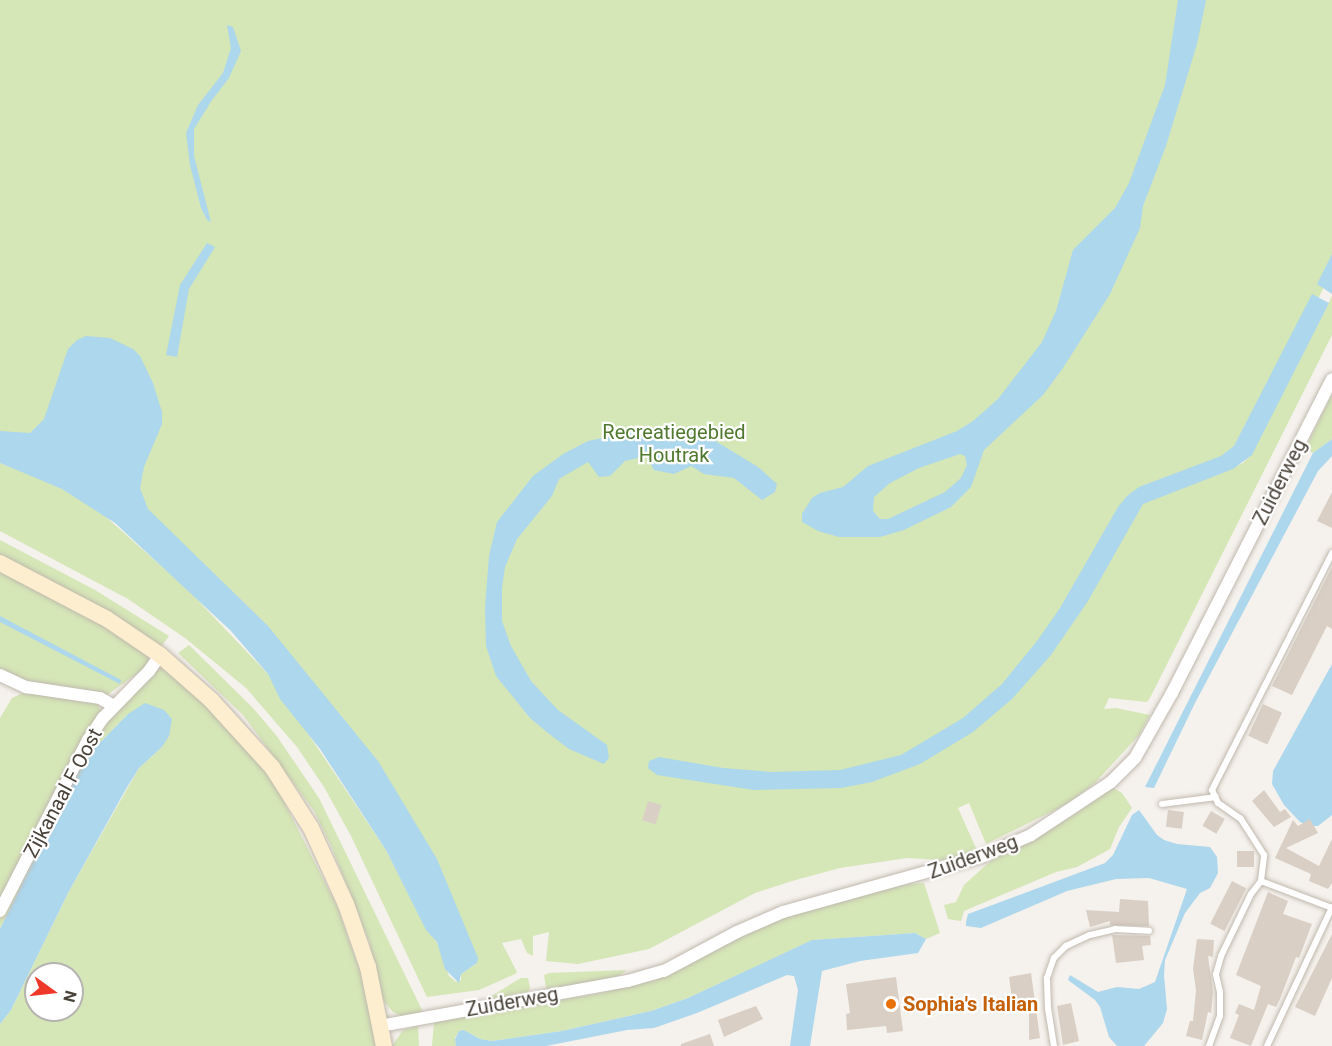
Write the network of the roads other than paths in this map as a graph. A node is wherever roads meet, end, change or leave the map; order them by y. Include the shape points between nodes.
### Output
1 (1332, 379) edge
2 (1332, 553) edge
3 (0, 563) edge
4 (160, 655) junction
5 (0, 675) edge
6 (114, 706) junction
7 (1216, 797) junction
8 (1162, 804) dead end
9 (1261, 881) junction
10 (1332, 907) edge
11 (0, 911) edge
12 (1149, 931) dead end
13 (380, 1026) junction
14 (384, 1046) edge
15 (1054, 1046) edge
16 (1209, 1046) edge
17 (1267, 1046) edge

1 - 13 street, Zuiderweg via 1172,693 1135,758 1112,783 1031,835 983,856 783,912 664,971 606,986
2 - 7 lane via 1221,769 1212,790
3 - 4 street via 107,619
4 - 6 street, Zijkanaal F Oost
4 - 13 street via 211,700 272,767 311,828 346,904 368,967
5 - 6 street via 26,687 100,698
6 - 11 street, Zijkanaal F Oost via 78,757
7 - 8 lane
7 - 9 lane via 1241,819 1264,855
9 - 10 lane
9 - 16 lane via 1221,956 1216,974 1220,1016
10 - 17 lane
12 - 15 lane via 1115,929 1090,935 1066,946 1054,958 1047,978
13 - 14 street

